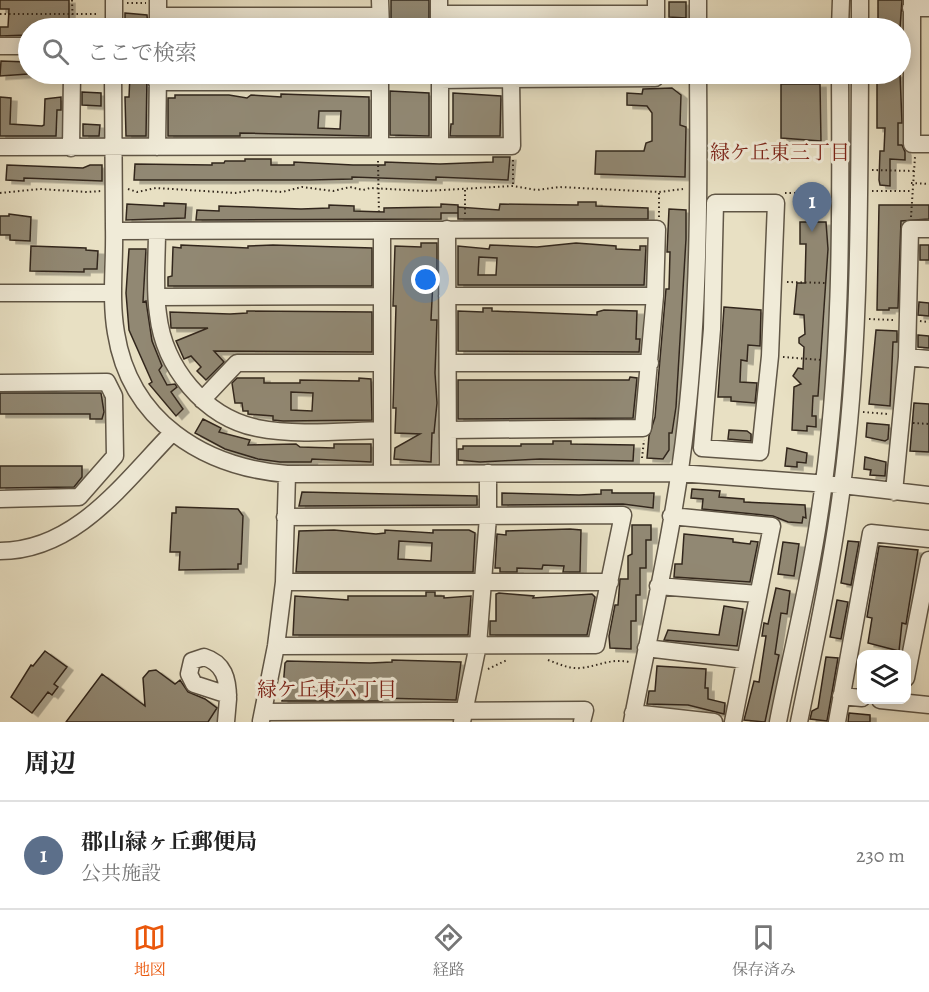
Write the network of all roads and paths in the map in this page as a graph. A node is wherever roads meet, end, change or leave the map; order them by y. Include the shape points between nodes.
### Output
1 (72, 0) edge
2 (698, 0) edge
3 (841, 0) edge
4 (860, 0) edge
5 (911, 4) edge
6 (499, 7) edge
7 (929, 8) edge
8 (114, 11) edge
9 (158, 12) edge
10 (0, 14) edge
11 (73, 14) junction
12 (439, 14) edge
13 (656, 14) edge
14 (380, 15) edge
15 (73, 18) edge
16 (698, 18) edge
17 (840, 18) edge
18 (860, 18) edge
19 (0, 46) edge
20 (18, 46) edge
21 (72, 84) edge
22 (113, 84) edge
23 (158, 84) edge
24 (380, 84) edge
25 (440, 84) edge
26 (511, 84) edge
27 (694, 84) edge
28 (840, 84) edge
29 (860, 84) edge
30 (912, 144) junction
31 (929, 144) edge
32 (379, 146) junction
33 (440, 146) junction
34 (512, 146) junction
35 (0, 147) edge
36 (112, 147) junction
37 (157, 147) junction
38 (71, 148) junction
39 (868, 170) dead end
40 (914, 171) junction
41 (911, 183) junction
42 (929, 184) edge
43 (513, 186) junction
44 (690, 188) dead end
45 (114, 189) junction
46 (379, 189) junction
47 (465, 190) junction
48 (868, 191) dead end
49 (911, 191) junction
50 (659, 192) junction
51 (0, 193) edge
52 (447, 229) junction
53 (465, 229) junction
54 (657, 229) junction
55 (910, 229) junction
56 (929, 229) edge
57 (380, 230) junction
58 (114, 231) junction
59 (157, 231) junction
60 (774, 282) junction
61 (832, 283) dead end
62 (705, 284) junction
63 (0, 293) edge
64 (113, 293) junction
65 (381, 296) junction
66 (447, 296) junction
67 (655, 296) junction
68 (158, 297) junction
69 (865, 319) dead end
70 (908, 321) junction
71 (770, 356) junction
72 (907, 357) junction
73 (929, 359) edge
74 (828, 360) dead end
75 (382, 363) junction
76 (448, 363) junction
77 (650, 363) junction
78 (691, 366) junction
79 (709, 368) junction
80 (0, 382) edge
81 (202, 399) junction
82 (858, 411) dead end
83 (902, 416) junction
84 (644, 428) junction
85 (381, 430) junction
86 (448, 430) junction
87 (172, 433) junction
88 (642, 465) dead end
89 (382, 472) junction
90 (448, 473) junction
91 (488, 473) junction
92 (679, 473) junction
93 (286, 474) junction
94 (823, 484) junction
95 (842, 485) junction
96 (894, 492) junction
97 (929, 495) edge
98 (0, 499) edge
99 (671, 516) junction
100 (285, 517) junction
101 (488, 517) junction
102 (929, 539) edge
103 (0, 551) edge
104 (929, 560) edge
105 (284, 582) junction
106 (481, 582) junction
107 (610, 582) junction
108 (658, 586) junction
109 (758, 594) junction
110 (925, 596) edge
111 (478, 645) junction
112 (276, 646) junction
113 (920, 650) edge
114 (644, 656) junction
115 (509, 659) dead end
116 (547, 660) dead end
117 (745, 660) junction
118 (911, 668) edge
119 (471, 680) junction
120 (228, 695) dead end
121 (841, 696) junction
122 (857, 698) edge
123 (911, 702) edge
124 (929, 705) edge
125 (463, 716) edge
126 (262, 717) edge
127 (632, 718) edge
128 (226, 722) edge
129 (582, 722) edge
130 (714, 722) edge
131 (734, 722) edge
132 (777, 722) edge
133 (799, 722) edge
134 (837, 722) edge

1 - 11 path
2 - 16 street
3 - 17 street
4 - 18 street
5 - 7 street
5 - 30 street
6 - 12 street
6 - 13 street
8 - 9 path
8 - 11 path
9 - 14 street
10 - 11 path
11 - 15 path
19 - 20 street
21 - 38 street
22 - 36 street
23 - 37 street
24 - 32 street
25 - 33 street
26 - 34 street
27 - 62 street
28 - 94 street via 838,309
29 - 95 street via 853,364
30 - 31 street
30 - 40 path
32 - 33 street
32 - 37 street
32 - 46 path
33 - 34 street
34 - 43 path
35 - 38 street
36 - 37 street
36 - 38 street
36 - 45 street
39 - 40 path
40 - 41 path
41 - 42 path
41 - 49 path
43 - 47 path
43 - 50 path via 537,190 567,187
44 - 50 path
45 - 46 path via 236,193 282,192 302,187 326,191 350,187
45 - 51 path
45 - 58 street
46 - 47 path
46 - 57 path
47 - 53 path
48 - 49 path
49 - 55 path
50 - 54 path
52 - 53 street
52 - 57 street
52 - 66 street
53 - 54 street
54 - 67 street
55 - 56 street
55 - 70 street
57 - 59 street
57 - 65 street
58 - 59 street
58 - 64 street
59 - 68 street
60 - 61 path
60 - 62 street via 776,203 715,203
60 - 71 street
62 - 78 street
62 - 79 street
63 - 64 street
64 - 87 street via 116,334 126,368 144,401
65 - 68 street
65 - 75 street
66 - 67 street
66 - 76 street
67 - 77 street
68 - 81 street via 157,313 169,356
69 - 70 path
70 - 72 street
71 - 74 path
71 - 79 street via 760,453 702,448
72 - 73 street
72 - 83 street
75 - 81 street via 237,363
75 - 85 street
76 - 77 street
76 - 86 street
77 - 84 street
78 - 79 street
78 - 92 street
80 - 98 street via 107,382 114,396 115,456 79,497
81 - 85 street via 236,421 257,428
82 - 83 path
83 - 96 street
84 - 86 street
84 - 88 path
85 - 89 street
86 - 90 street
87 - 93 street via 228,464 256,472
87 - 103 street via 80,524 50,542
89 - 90 street
89 - 93 street
90 - 91 street
91 - 92 street
91 - 101 street
92 - 94 street
92 - 99 street
93 - 100 street
94 - 95 street
94 - 132 street
95 - 96 street
95 - 133 street
96 - 97 street
99 - 108 street
99 - 109 street via 772,526
100 - 101 street
100 - 105 street
101 - 106 street
101 - 107 street via 623,515
102 - 121 street via 871,533
104 - 110 street
105 - 106 street
105 - 112 street
106 - 107 street
106 - 111 street
107 - 111 street via 596,645
108 - 109 street
108 - 114 street
109 - 117 street
110 - 113 street
111 - 112 street
111 - 119 street
112 - 126 street
113 - 118 street
114 - 116 path via 580,668
114 - 117 street
114 - 127 street
115 - 119 path
117 - 131 street
119 - 125 street
120 - 128 street
121 - 122 street
121 - 134 street
123 - 124 street
125 - 126 street
125 - 129 street via 585,710
127 - 130 street

